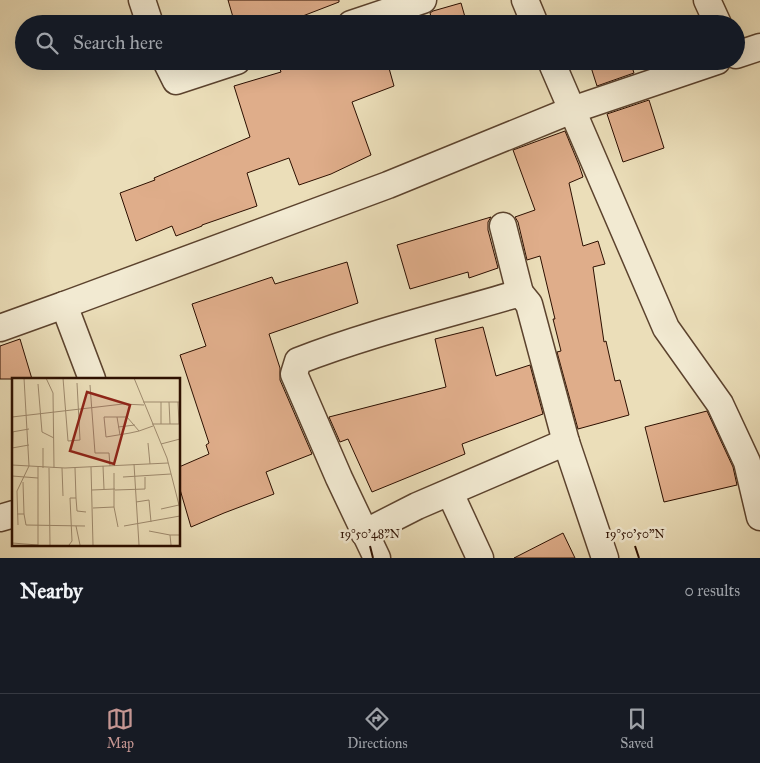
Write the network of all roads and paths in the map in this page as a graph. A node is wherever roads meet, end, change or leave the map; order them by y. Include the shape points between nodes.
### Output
1 (142, 0) edge
2 (423, 0) edge
3 (525, 0) edge
4 (707, 0) edge
5 (147, 15) edge
6 (378, 15) edge
7 (531, 15) edge
8 (714, 15) edge
9 (760, 47) edge
10 (745, 52) edge
11 (170, 70) edge
12 (211, 70) edge
13 (555, 70) edge
14 (690, 70) edge
15 (572, 110) junction
16 (503, 226) dead end
17 (520, 292) junction
18 (64, 305) junction
19 (0, 328) edge
20 (92, 378) edge
21 (566, 442) junction
22 (450, 492) junction
23 (760, 517) edge
24 (364, 532) junction
25 (377, 558) edge
26 (480, 558) edge
27 (605, 558) edge

1 - 5 street
2 - 6 street
3 - 7 street
4 - 8 street
9 - 10 street
11 - 12 street via 176,82
13 - 15 street
14 - 15 street
15 - 18 street via 388,185
15 - 23 street via 666,328 720,404 747,462
16 - 17 street
17 - 21 street via 529,304
17 - 24 street via 392,329 298,361 294,374
18 - 19 street
18 - 20 street
21 - 22 street
21 - 27 street
22 - 24 street
22 - 26 street
24 - 25 street

